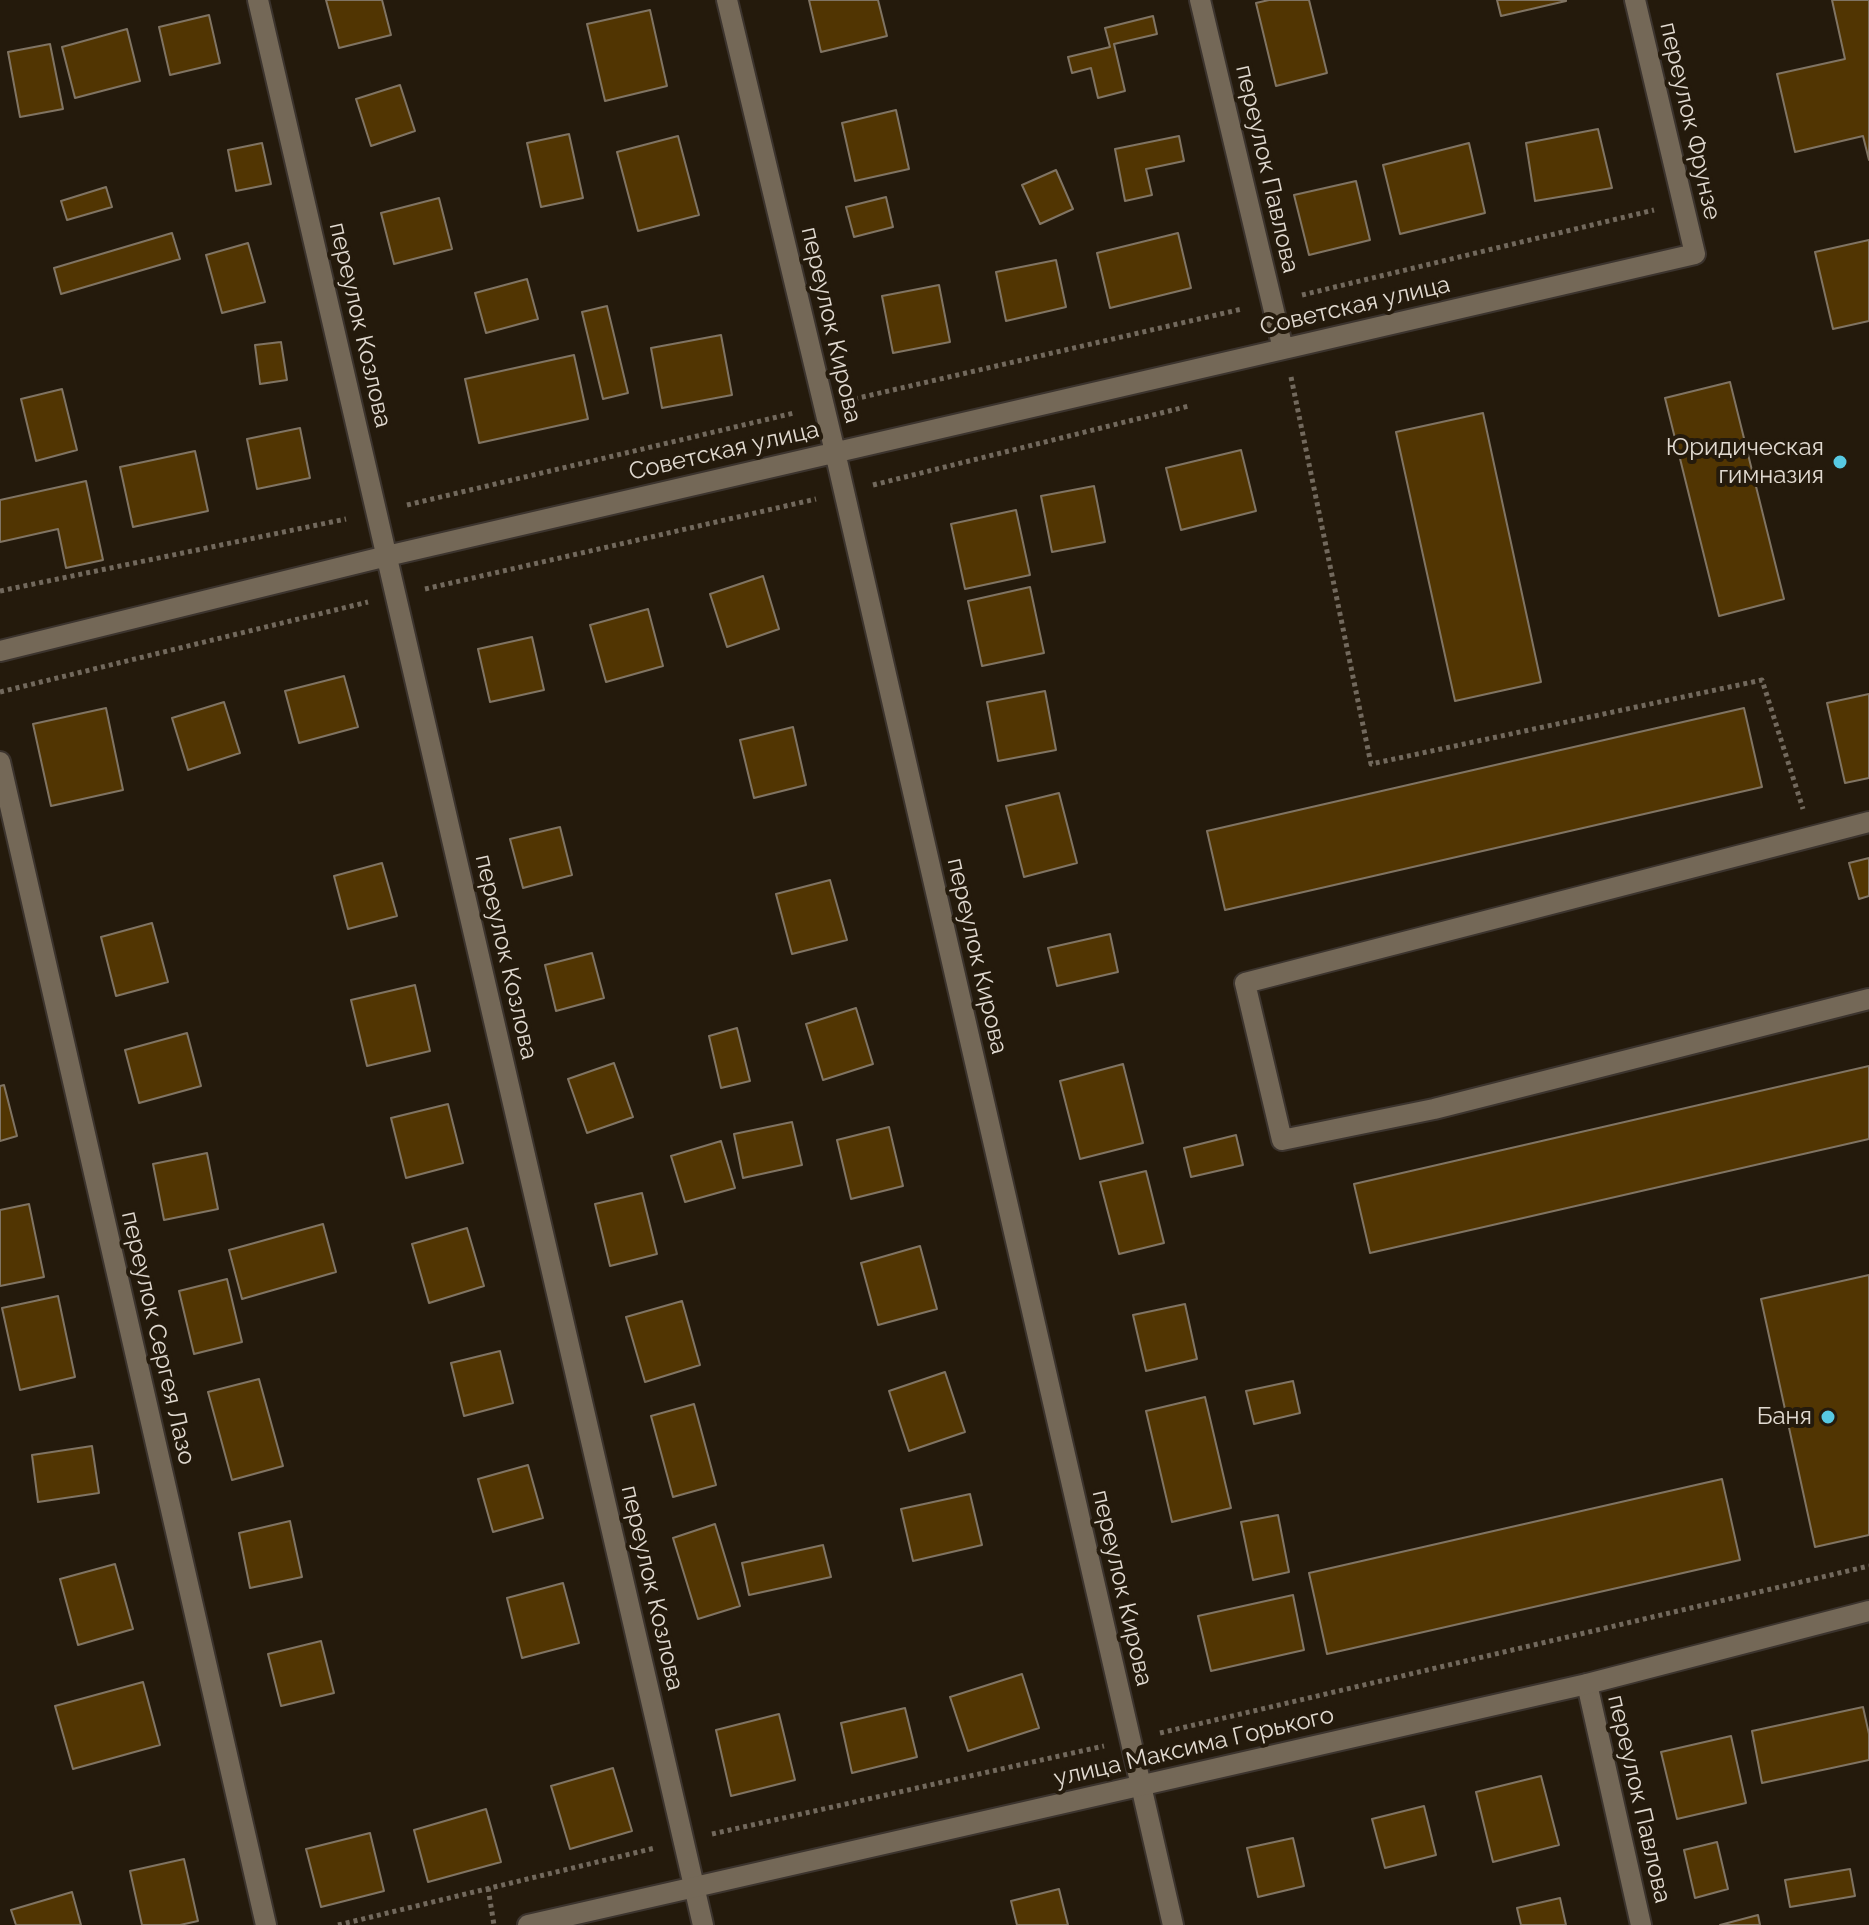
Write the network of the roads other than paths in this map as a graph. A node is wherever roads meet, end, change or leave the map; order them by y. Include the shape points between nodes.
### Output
1 (258, 0) edge
2 (727, 0) edge
3 (1200, 0) edge
4 (1635, 0) edge
5 (1695, 254) joint
6 (1284, 349) junction
7 (835, 452) junction
8 (387, 556) junction
9 (0, 651) edge
10 (0, 762) edge
11 (1869, 822) edge
12 (1869, 999) edge
13 (1869, 1611) edge
14 (1587, 1684) junction
15 (1141, 1786) junction
16 (694, 1886) junction
17 (266, 1925) edge
18 (528, 1925) edge
19 (703, 1925) edge
20 (1173, 1925) edge
21 (1641, 1925) edge

1 - 8 street, переулок Козлова
2 - 7 street, переулок Кирова
3 - 6 street, переулок Павлова
4 - 5 street, переулок Фрунзе
5 - 6 street, Советская улица
6 - 7 street, Советская улица
7 - 8 street, Советская улица
7 - 15 street, переулок Кирова
8 - 9 street, Советская улица
8 - 16 street, переулок Козлова
10 - 17 street, переулок Сергея Лазо
11 - 12 street via 1245,983 1282,1140 1434,1109
13 - 14 street, улица Максима Горького
14 - 15 street, улица Максима Горького
14 - 21 street, переулок Павлова
15 - 16 street, улица Максима Горького
15 - 20 street, переулок Кирова
16 - 18 street, улица Максима Горького
16 - 19 street, переулок Козлова

